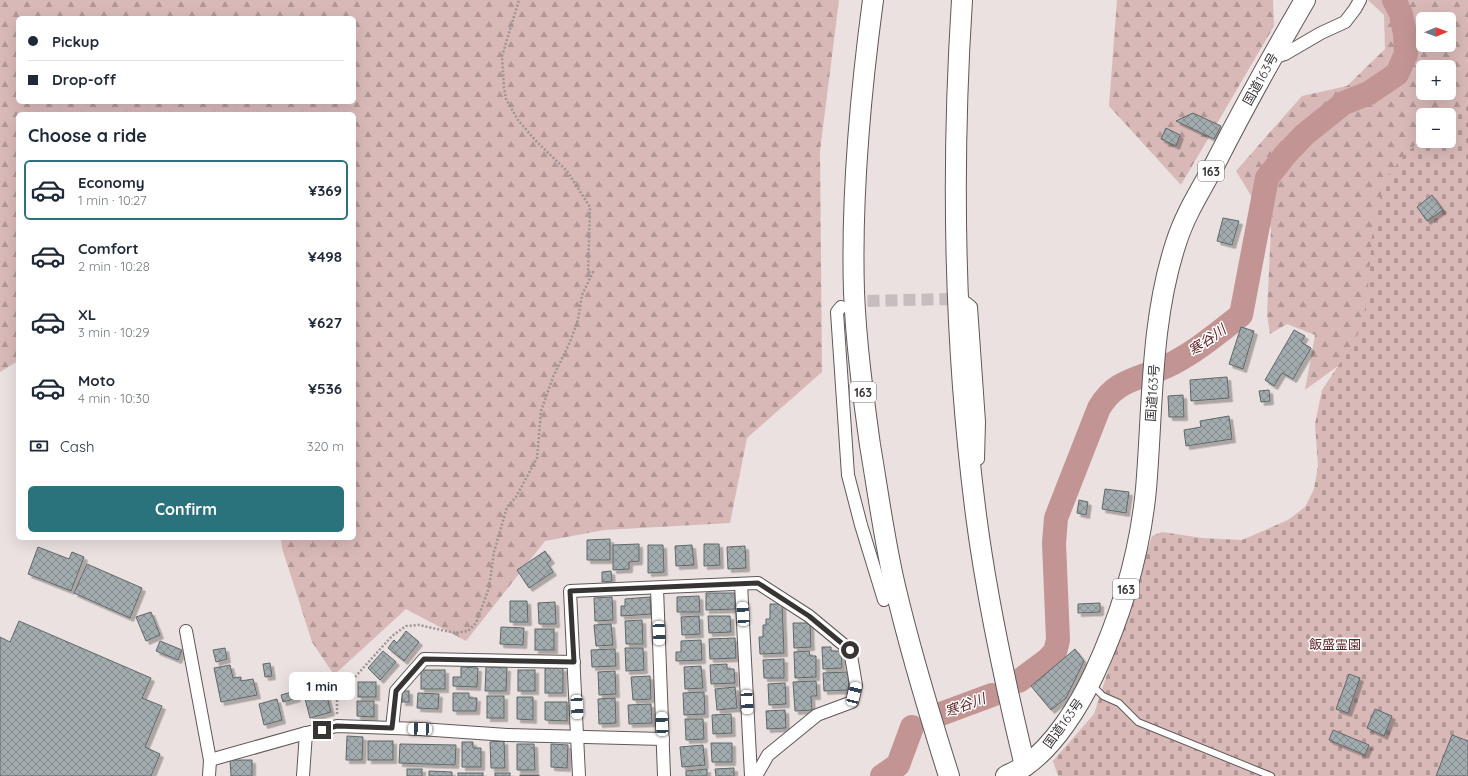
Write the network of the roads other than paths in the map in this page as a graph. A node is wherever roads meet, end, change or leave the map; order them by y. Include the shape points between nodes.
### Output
1 (873, 0) edge
2 (962, 0) edge
3 (1305, 0) edge
4 (1360, 0) edge
5 (1272, 58) junction
6 (966, 303) dead end
7 (841, 307) dead end
8 (976, 516) junction
9 (881, 518) junction
10 (861, 525) junction
11 (741, 584) junction
12 (657, 588) junction
13 (884, 600) dead end
14 (186, 631) dead end
15 (574, 662) junction
16 (1090, 683) junction
17 (392, 728) junction
18 (306, 733) junction
19 (578, 736) junction
20 (663, 739) junction
21 (210, 760) junction
22 (1025, 766) junction
23 (209, 776) edge
24 (303, 776) edge
25 (579, 776) edge
26 (664, 776) edge
27 (751, 776) edge
28 (756, 776) edge
29 (949, 776) edge
30 (1006, 776) edge
31 (1271, 776) edge

1 - 9 highway, 163 via 860,114 853,234 859,354
2 - 8 highway via 956,259 966,431
3 - 5 highway, 国道163号 / 163
4 - 5 street via 1345,22 1285,54
5 - 16 highway, 国道163号 / 163 via 1191,208 1177,240 1166,277 1155,356 1146,491 1136,548 1119,613
6 - 8 street via 971,308 979,422
7 - 10 street via 837,312 848,475
8 - 22 highway via 1004,680
9 - 10 street
9 - 29 highway, 163 via 913,656
10 - 13 street
11 - 12 street
11 - 27 street
11 - 28 street via 758,583 809,616 850,650 856,685 852,702 817,716 768,756
12 - 15 street via 570,591
12 - 20 street
14 - 21 street
15 - 17 street via 424,659 396,691
15 - 19 street
16 - 22 highway, 国道163号 / 163 via 1074,712 1058,733 1042,752
16 - 31 lane via 1103,696 1119,703 1138,722
17 - 18 street via 337,726
17 - 19 street via 507,735
18 - 21 street
18 - 24 street
19 - 20 street
19 - 25 street
20 - 26 street
21 - 23 street
22 - 30 highway, 国道163号 / 163

